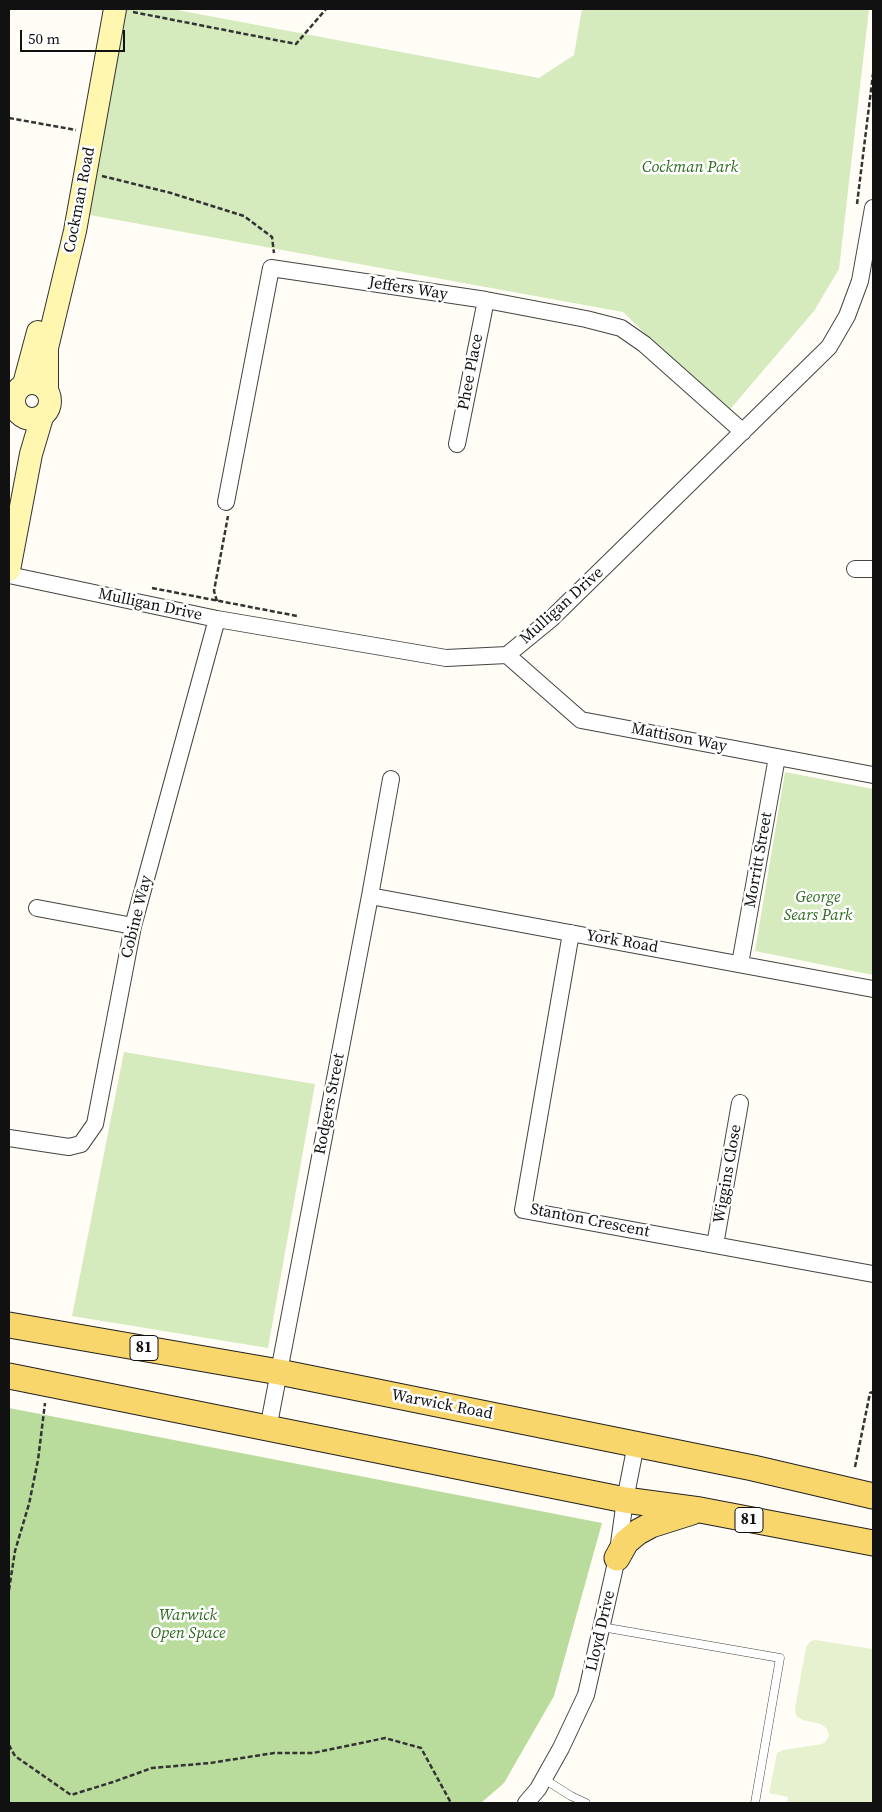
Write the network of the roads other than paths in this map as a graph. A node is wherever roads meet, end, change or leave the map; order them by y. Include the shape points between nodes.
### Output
1 (114, 9) edge
2 (873, 208) edge
3 (486, 300) junction
4 (47, 390) junction
5 (15, 398) edge
6 (42, 416) junction
7 (742, 432) junction
8 (457, 444) dead end
9 (226, 502) road end
10 (9, 513) edge
11 (855, 569) dead end
12 (873, 569) edge
13 (9, 570) edge
14 (9, 576) edge
15 (217, 619) junction
16 (507, 655) junction
17 (777, 757) junction
18 (873, 775) edge
19 (391, 779) dead end
20 (370, 896) junction
21 (37, 908) dead end
22 (133, 926) junction
23 (570, 933) junction
24 (740, 964) junction
25 (873, 989) edge
26 (740, 1102) dead end
27 (9, 1138) edge
28 (715, 1245) junction
29 (873, 1274) edge
30 (9, 1324) edge
31 (279, 1372) junction
32 (9, 1376) edge
33 (268, 1429) junction
34 (636, 1444) junction
35 (873, 1496) edge
36 (625, 1500) junction
37 (700, 1510) junction
38 (873, 1543) edge
39 (617, 1558) junction
40 (602, 1627) junction
41 (544, 1779) junction
42 (526, 1803) edge
43 (586, 1803) edge
44 (755, 1803) edge

1 - 4 main road, Cockman Road via 86,173 47,348
1 - 5 main road, Cockman Road via 80,130 39,330
2 - 7 street, Mulligan Drive via 860,282 847,316 829,347
3 - 7 street, Jeffers Way via 621,328 644,344
3 - 8 street, Phee Place
3 - 9 street, Jeffers Way via 271,268
4 - 5 main road via 37,383
4 - 6 main road via 50,405
5 - 6 main road via 29,419
5 - 10 main road, Cockman Road via 20,449
6 - 13 main road via 31,454
7 - 16 street, Mulligan Drive via 551,619
11 - 12 street
14 - 15 street, Mulligan Drive
15 - 16 street, Mulligan Drive via 446,658
15 - 22 street, Cobine Way
16 - 17 street, Mattison Way via 581,720
17 - 18 street, Mattison Way
17 - 24 street, Morritt Street
19 - 20 street, Rodgers Street
20 - 23 street, York Road
20 - 31 street, Rodgers Street
21 - 22 street
22 - 27 street, Cobine Way via 95,1124 81,1144 69,1147
23 - 24 street, York Road
23 - 28 street, Stanton Crescent via 523,1210
24 - 25 street, York Road
26 - 28 street, Wiggins Close
28 - 29 street, Stanton Crescent
30 - 31 main road, Warwick Road / 81
31 - 33 street, Rodgers Street
31 - 34 main road, Warwick Road / 81
32 - 33 main road, 81
33 - 36 main road, 81
34 - 35 main road, Warwick Road / 81
34 - 36 street, Lloyd Drive
36 - 37 main road, 81
36 - 39 street, Lloyd Drive
37 - 38 main road, 81
37 - 39 main road via 638,1532 626,1542
39 - 40 street, Lloyd Drive
40 - 41 street, Lloyd Drive via 586,1696
40 - 44 lane via 780,1658
41 - 42 street, Lloyd Drive
41 - 43 lane

